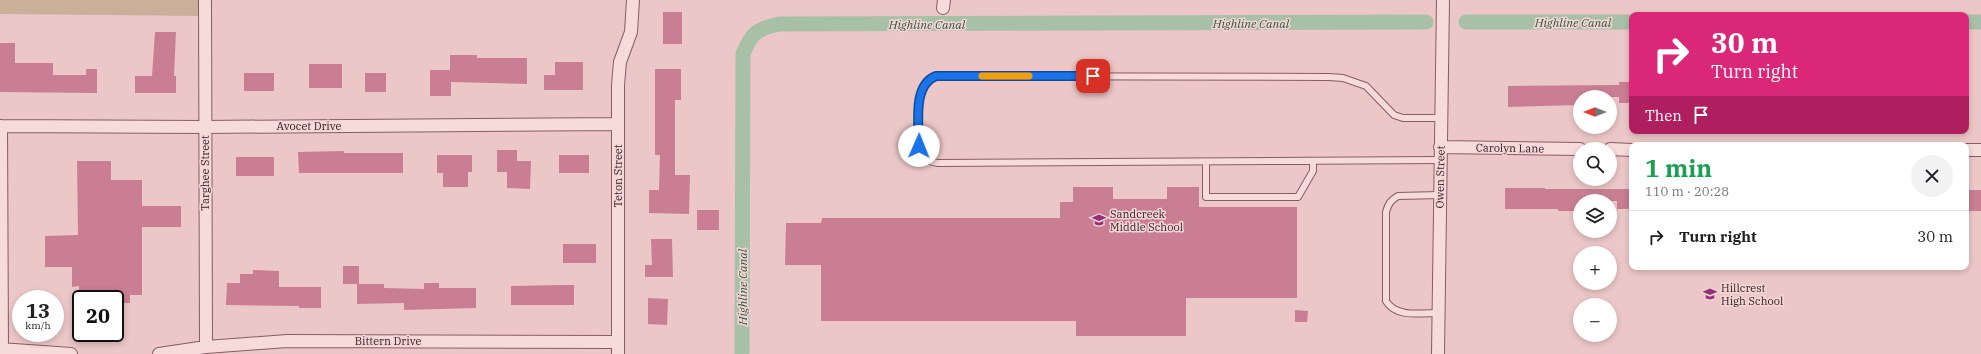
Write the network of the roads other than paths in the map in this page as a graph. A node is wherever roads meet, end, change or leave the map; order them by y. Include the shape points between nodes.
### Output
1 (205, 0) edge
2 (633, 0) edge
3 (1443, 0) edge
4 (1441, 118) junction
5 (618, 124) junction
6 (1, 126) edge
7 (204, 127) junction
8 (1440, 147) junction
9 (1573, 149) edge
10 (1617, 149) edge
11 (1629, 150) edge
12 (1969, 150) edge
13 (1981, 150) edge
14 (1440, 160) junction
15 (1313, 161) junction
16 (1206, 162) junction
17 (1440, 195) junction
18 (1438, 313) junction
19 (618, 342) junction
20 (206, 347) junction
21 (1, 349) edge
22 (71, 354) edge
23 (159, 354) edge
24 (618, 354) edge
25 (1438, 354) edge

1 - 7 street, Targhee Street
2 - 5 street, Teton Street via 631,32 620,62
3 - 4 street, Owen Street
4 - 8 street, Owen Street
4 - 16 lane via 1403,118 1394,115 1366,86 1336,77 936,76 930,78 922,89 919,146 923,156 934,162
5 - 7 street, Avocet Drive
5 - 19 street, Teton Street
6 - 7 street, Avocet Drive
6 - 21 street
7 - 20 street, Targhee Street
8 - 9 street, Carolyn Lane
8 - 14 street, Owen Street
10 - 11 street
12 - 13 street
14 - 15 lane
14 - 17 street, Owen Street
15 - 16 lane
15 - 16 lane via 1313,171 1298,197 1206,197
17 - 18 street, Owen Street
17 - 18 lane via 1398,196 1392,199 1386,212 1386,301 1390,308 1403,313
18 - 25 street, Owen Street
19 - 20 street, Bittern Drive via 287,341
19 - 24 street, Teton Street
20 - 23 street, Bittern Drive
21 - 22 street

